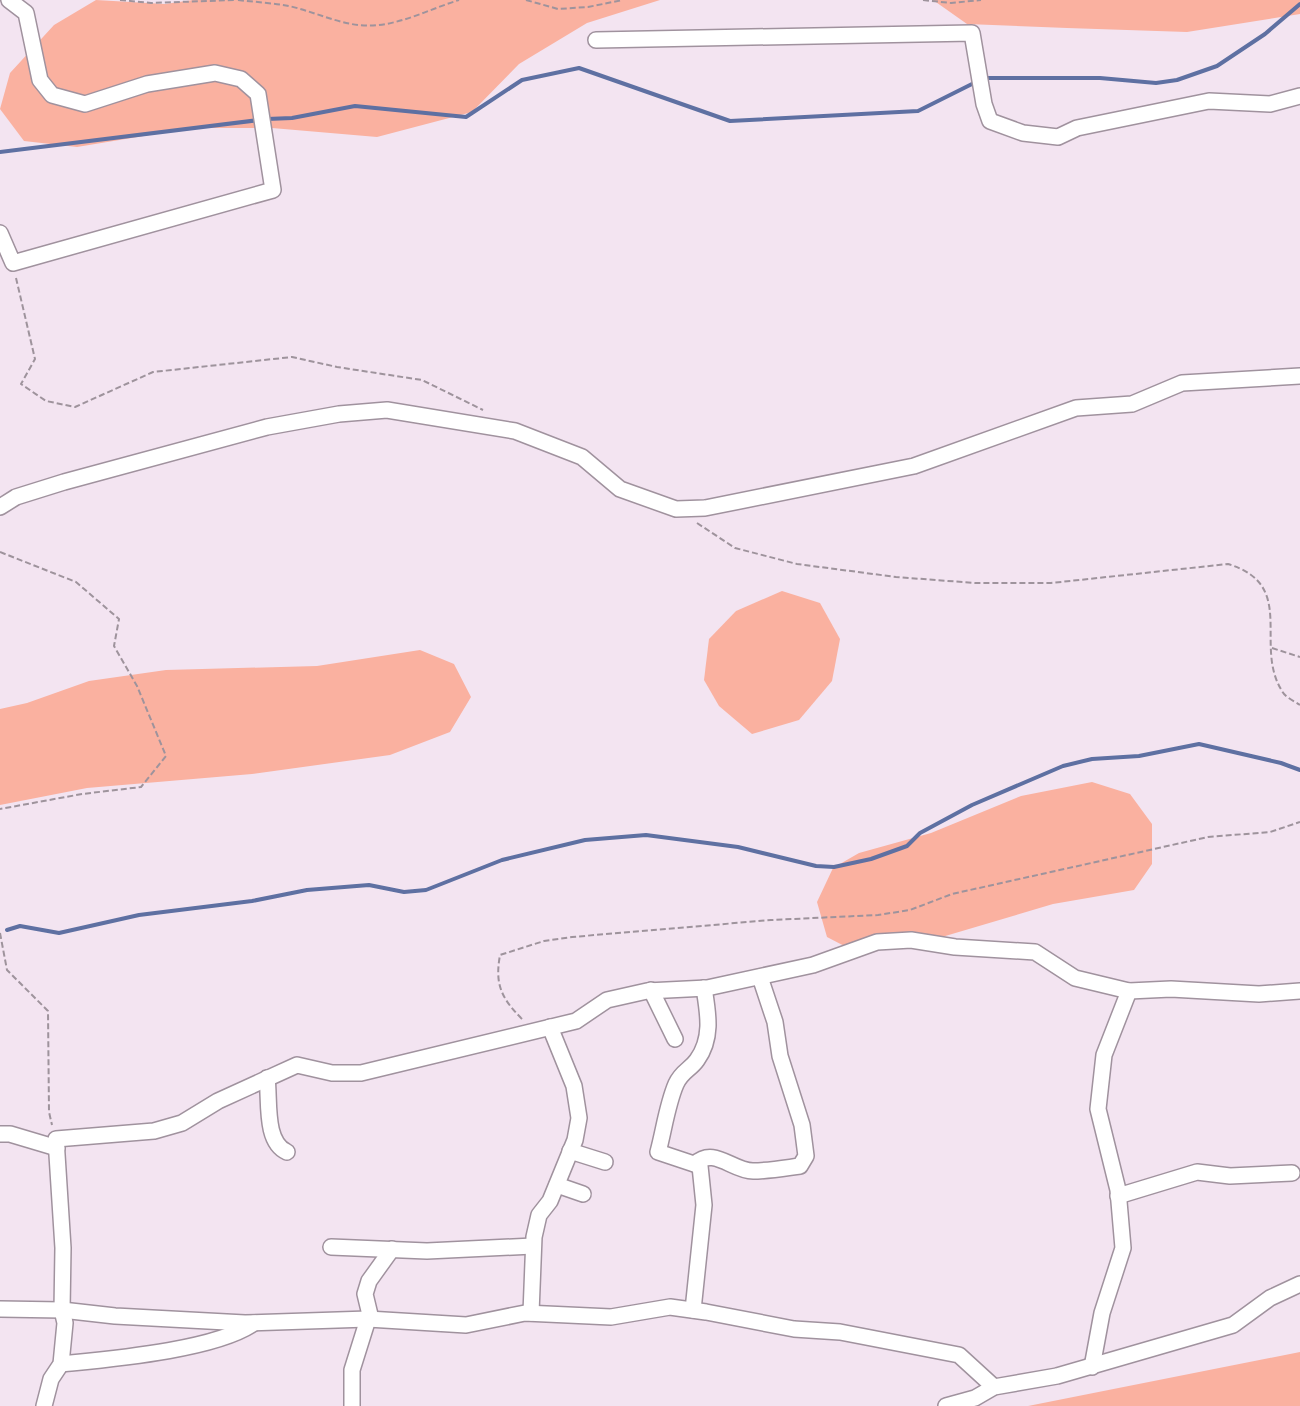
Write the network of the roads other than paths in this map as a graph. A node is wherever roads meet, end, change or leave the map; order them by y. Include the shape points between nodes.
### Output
1 (9, 0) edge
2 (596, 40) dead end
3 (1300, 96) edge
4 (0, 234) edge
5 (1300, 376) edge
6 (0, 507) edge
7 (760, 977) junction
8 (704, 988) junction
9 (651, 990) junction
10 (1129, 991) junction
11 (1300, 991) edge
12 (542, 1029) junction
13 (675, 1039) dead end
14 (267, 1078) junction
15 (0, 1134) edge
16 (56, 1144) junction
17 (570, 1151) junction
18 (287, 1152) dead end
19 (605, 1162) dead end
20 (695, 1164) junction
21 (1292, 1173) dead end
22 (557, 1185) junction
23 (583, 1194) dead end
24 (1118, 1196) junction
25 (533, 1246) junction
26 (331, 1247) dead end
27 (392, 1248) junction
28 (1300, 1284) edge
29 (0, 1309) edge
30 (62, 1310) junction
31 (693, 1310) junction
32 (531, 1313) junction
33 (370, 1319) junction
34 (254, 1323) junction
35 (61, 1364) junction
36 (1092, 1367) junction
37 (994, 1387) junction
38 (44, 1406) edge
39 (352, 1406) edge
40 (946, 1406) edge

1 - 4 street via 26,14 40,80 52,95 85,104 147,84 215,73 241,79 258,94 273,190 13,263
2 - 3 street via 972,33 990,121 1023,133 1058,137 1077,128 1209,101 1270,104
5 - 6 street via 1182,383 1132,404 1077,408 914,466 705,508 676,509 620,489 582,457 515,431 387,410 267,427 64,482 16,497
7 - 8 street
7 - 10 street via 813,965 877,942 911,940 1035,952 1074,978
7 - 20 street via 802,1125 806,1156 800,1166 751,1172 711,1156
8 - 9 street
8 - 20 street via 709,1032 697,1061 681,1073 675,1087 658,1152
9 - 12 street via 607,1000 576,1021
9 - 13 street
10 - 11 street
10 - 24 street via 1104,1055 1098,1109
12 - 14 street via 361,1073 297,1065
12 - 17 street via 574,1086 579,1118
14 - 16 street via 182,1122 154,1131
14 - 18 street via 272,1138 278,1148
15 - 16 street
16 - 30 street via 63,1248
17 - 19 street
17 - 22 street
20 - 31 street via 700,1166 704,1205
21 - 24 street via 1230,1176 1197,1172
22 - 23 street
22 - 25 street via 539,1215
24 - 36 street via 1123,1248 1102,1313
25 - 27 street via 427,1251
25 - 32 street
26 - 27 street
27 - 33 street via 369,1281 365,1294
28 - 36 street via 1270,1298 1233,1325
29 - 30 street
30 - 34 street
30 - 35 street via 65,1323
31 - 32 street via 669,1307 611,1317
31 - 37 street via 959,1355
32 - 33 street via 466,1325
33 - 34 street
33 - 39 street via 352,1370
34 - 35 street via 240,1333 172,1349
35 - 38 street via 51,1379
36 - 37 street
37 - 40 street via 975,1398

